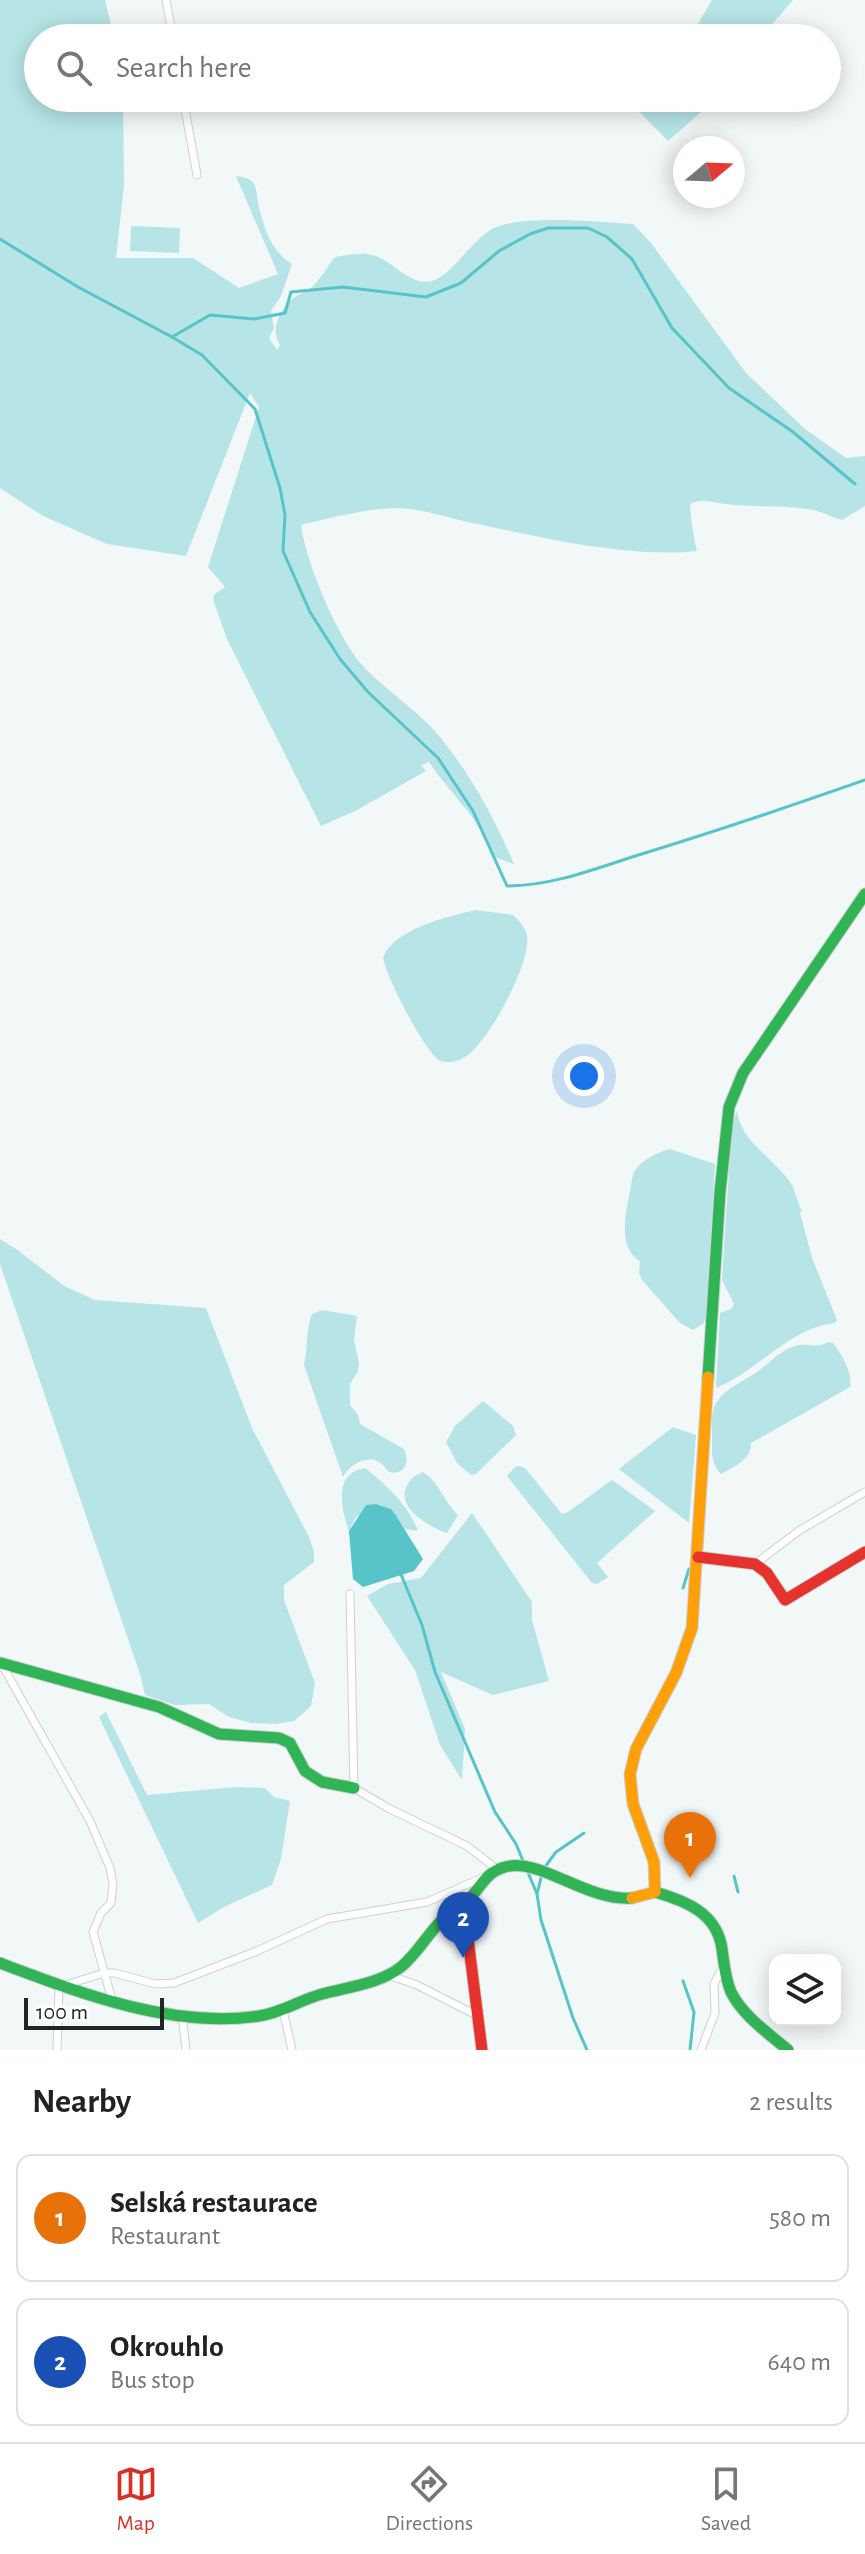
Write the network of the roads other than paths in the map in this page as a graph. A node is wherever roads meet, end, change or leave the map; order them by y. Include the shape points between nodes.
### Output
1 (166, 0) edge
2 (170, 24) edge
3 (186, 112) edge
4 (197, 175) dead end
5 (865, 894) edge
6 (865, 1492) edge
7 (865, 1552) edge
8 (698, 1557) junction
9 (755, 1564) junction
10 (350, 1594) dead end
11 (1, 1663) edge
12 (354, 1788) junction
13 (498, 1870) junction
14 (484, 1877) junction
15 (655, 1892) junction
16 (470, 1898) junction
17 (0, 1963) edge
18 (723, 1967) junction
19 (104, 1973) junction
20 (388, 1975) junction
21 (59, 1987) junction
22 (112, 2000) junction
23 (283, 2010) junction
24 (182, 2015) junction
25 (476, 2015) junction
26 (57, 2050) edge
27 (186, 2050) edge
28 (292, 2050) edge
29 (482, 2050) edge
30 (701, 2050) edge
31 (788, 2050) edge

1 - 2 street
3 - 4 street
5 - 8 street via 743,1073 729,1107
6 - 9 street
7 - 9 street via 785,1600
8 - 9 street
8 - 15 street via 685,1655 630,1775 658,1879
10 - 12 street
11 - 12 street via 159,1707 219,1734 279,1738 290,1743 305,1771 322,1782
11 - 19 street via 90,1821 110,1868 111,1903 93,1932
12 - 13 street via 467,1846
13 - 14 street
13 - 15 street via 535,1867 618,1900
14 - 16 street
14 - 19 street via 427,1902 327,1919 174,1983
15 - 18 street via 688,1902 710,1920 720,1941
16 - 20 street
16 - 25 street via 466,1923
17 - 21 street
18 - 30 street via 714,1984 715,2013
18 - 31 street via 732,1994
19 - 21 street
19 - 22 street
20 - 23 street
20 - 25 street
21 - 22 street
21 - 26 street
22 - 24 street
23 - 24 street via 256,2017
23 - 28 street
24 - 27 street
25 - 29 street

